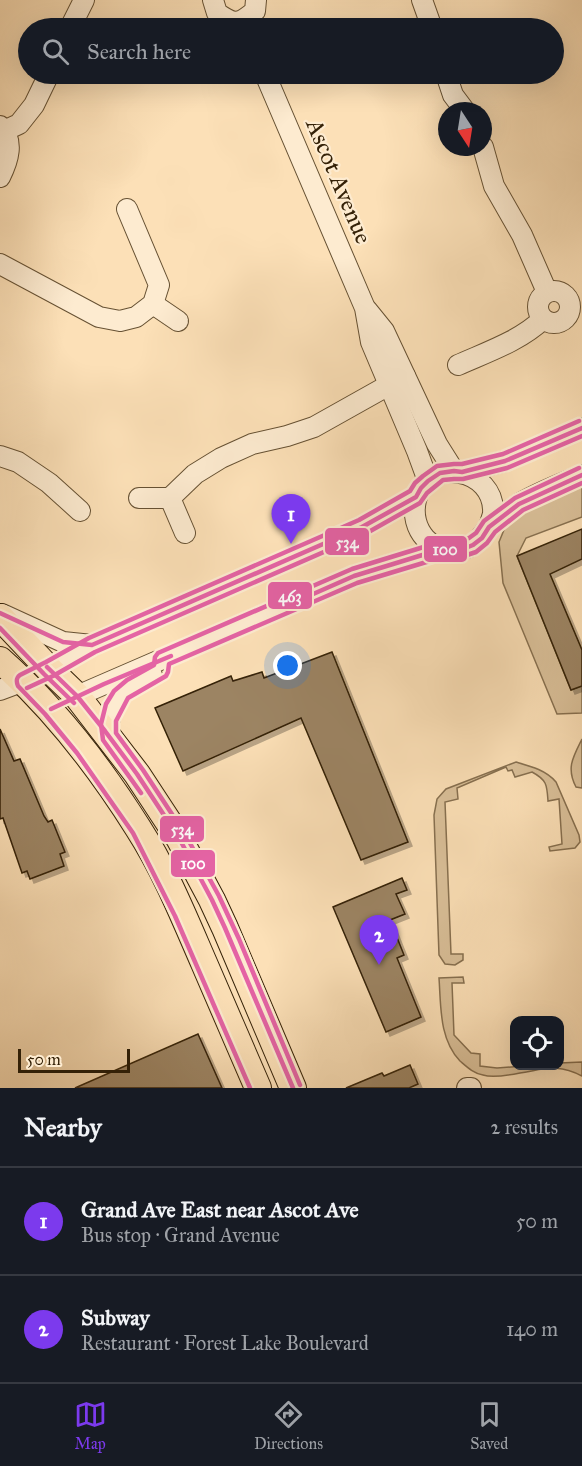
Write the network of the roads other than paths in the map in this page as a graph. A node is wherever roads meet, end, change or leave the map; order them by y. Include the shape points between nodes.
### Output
1 (84, 0) edge
2 (213, 0) edge
3 (256, 0) edge
4 (422, 0) edge
5 (75, 18) edge
6 (224, 18) edge
7 (250, 18) edge
8 (428, 18) edge
9 (44, 84) edge
10 (269, 84) edge
11 (450, 84) edge
12 (459, 102) edge
13 (2, 129) edge
14 (486, 156) edge
15 (0, 177) edge
16 (127, 209) dead end
17 (0, 264) edge
18 (547, 292) junction
19 (153, 304) junction
20 (576, 309) edge
21 (543, 319) junction
22 (178, 321) dead end
23 (458, 365) dead end
24 (397, 381) junction
25 (582, 428) edge
26 (0, 456) edge
27 (458, 472) junction
28 (582, 474) edge
29 (428, 481) junction
30 (416, 497) junction
31 (139, 498) dead end
32 (170, 498) junction
33 (80, 511) dead end
34 (489, 527) junction
35 (185, 533) dead end
36 (442, 549) junction
37 (0, 615) edge
38 (93, 645) junction
39 (162, 659) junction
40 (0, 660) edge
41 (49, 669) junction
42 (24, 681) junction
43 (0, 690) edge
44 (77, 696) junction
45 (51, 709) junction
46 (109, 736) junction
47 (258, 1088) edge
48 (293, 1088) edge

1 - 5 street
2 - 6 street via 217,13
3 - 7 street
4 - 8 street
9 - 13 street via 19,124
10 - 24 street, Ascot Avenue via 365,308 371,342
11 - 12 street
13 - 15 street via 9,147
14 - 18 street via 494,186 522,235
16 - 19 street via 159,285
17 - 19 street via 99,317 120,321 136,317
18 - 20 street via 565,294
18 - 21 street via 538,304
19 - 22 street
20 - 21 street via 559,323
21 - 23 street via 522,336
24 - 27 street, Ascot Avenue
24 - 29 street, Ascot Avenue
24 - 32 street via 314,427 252,444 221,458 195,474
25 - 27 street via 505,460
26 - 33 street via 26,467
27 - 29 street via 440,473
27 - 34 street via 475,478 485,487 493,513
28 - 34 street via 519,504
29 - 30 street
30 - 36 street via 413,513 417,528 427,541
30 - 38 street via 362,526
31 - 32 street
32 - 35 street
34 - 36 street via 473,545
36 - 39 street via 354,576
37 - 38 street via 63,642
37 - 41 main road
38 - 41 street
39 - 44 street
39 - 46 street via 161,670 123,692 109,719
40 - 42 main road
41 - 42 main road
41 - 44 main road
42 - 43 street
42 - 45 main road
44 - 45 main road
44 - 46 main road
45 - 47 main road via 102,774 149,847
46 - 48 main road via 179,838 212,900

